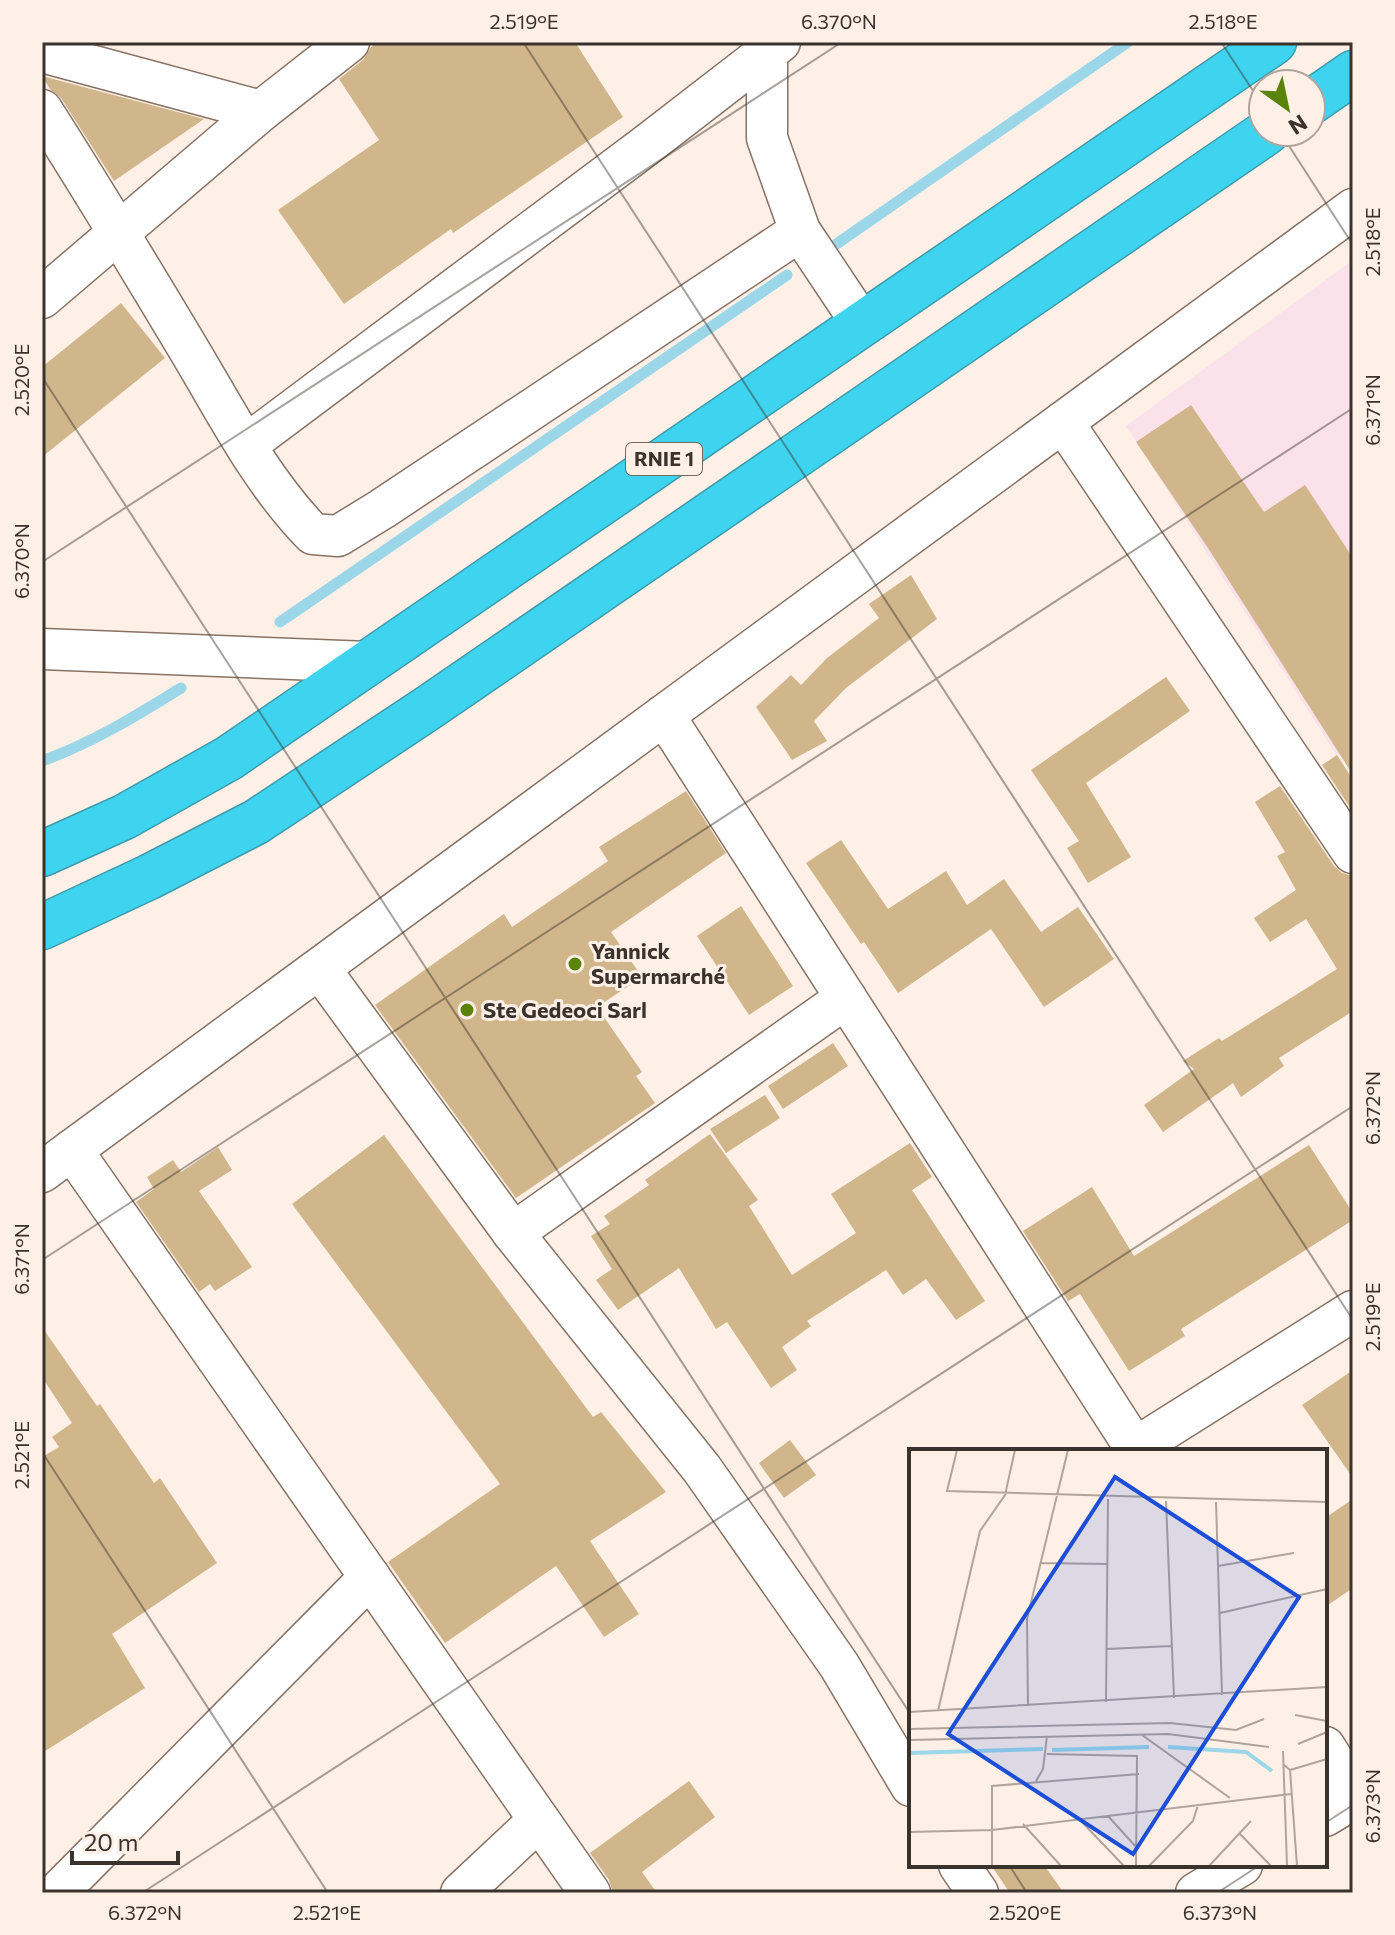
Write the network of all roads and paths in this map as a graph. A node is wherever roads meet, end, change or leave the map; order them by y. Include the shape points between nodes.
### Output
1 (349, 42) edge
2 (1274, 42) edge
3 (773, 47) edge
4 (42, 52) edge
5 (1353, 73) edge
6 (1327, 91) edge
7 (42, 110) edge
8 (261, 111) junction
9 (1247, 146) edge
10 (1353, 209) edge
11 (800, 231) junction
12 (119, 232) junction
13 (42, 298) edge
14 (862, 324) junction
15 (1063, 422) junction
16 (246, 445) junction
17 (42, 649) edge
18 (368, 662) junction
19 (664, 715) junction
20 (1353, 853) edge
21 (42, 854) edge
22 (42, 927) edge
23 (320, 969) junction
24 (846, 998) junction
25 (57, 1161) edge
26 (513, 1233) junction
27 (1353, 1311) edge
28 (1136, 1449) edge
29 (370, 1577) junction
30 (1327, 1750) edge
31 (909, 1783) edge
32 (1353, 1792) edge
33 (1353, 1799) edge
34 (1327, 1815) edge
35 (539, 1820) junction
36 (960, 1867) edge
37 (1239, 1867) edge
38 (57, 1893) edge
39 (461, 1893) edge
40 (590, 1893) edge
41 (978, 1893) edge
42 (1196, 1893) edge

1 - 8 street
2 - 14 highway, RNIE 1
3 - 11 street via 767,138
3 - 16 street
4 - 8 street
5 - 6 highway
7 - 12 street
8 - 12 street
9 - 22 highway via 256,822
10 - 15 street
11 - 14 street
11 - 16 street via 338,536 313,534 290,511
12 - 13 street
12 - 16 street
14 - 18 highway, RNIE 1
15 - 19 street
15 - 20 street
17 - 18 street
18 - 21 highway, RNIE 1 via 229,758 124,817
19 - 23 street
19 - 24 street
23 - 25 street
23 - 26 street
24 - 26 street
24 - 28 street
25 - 29 street
26 - 31 street via 702,1469 839,1665
27 - 28 street
29 - 35 street
29 - 38 street
30 - 32 street
33 - 34 street
35 - 39 street
35 - 40 street
36 - 41 street
37 - 42 street

